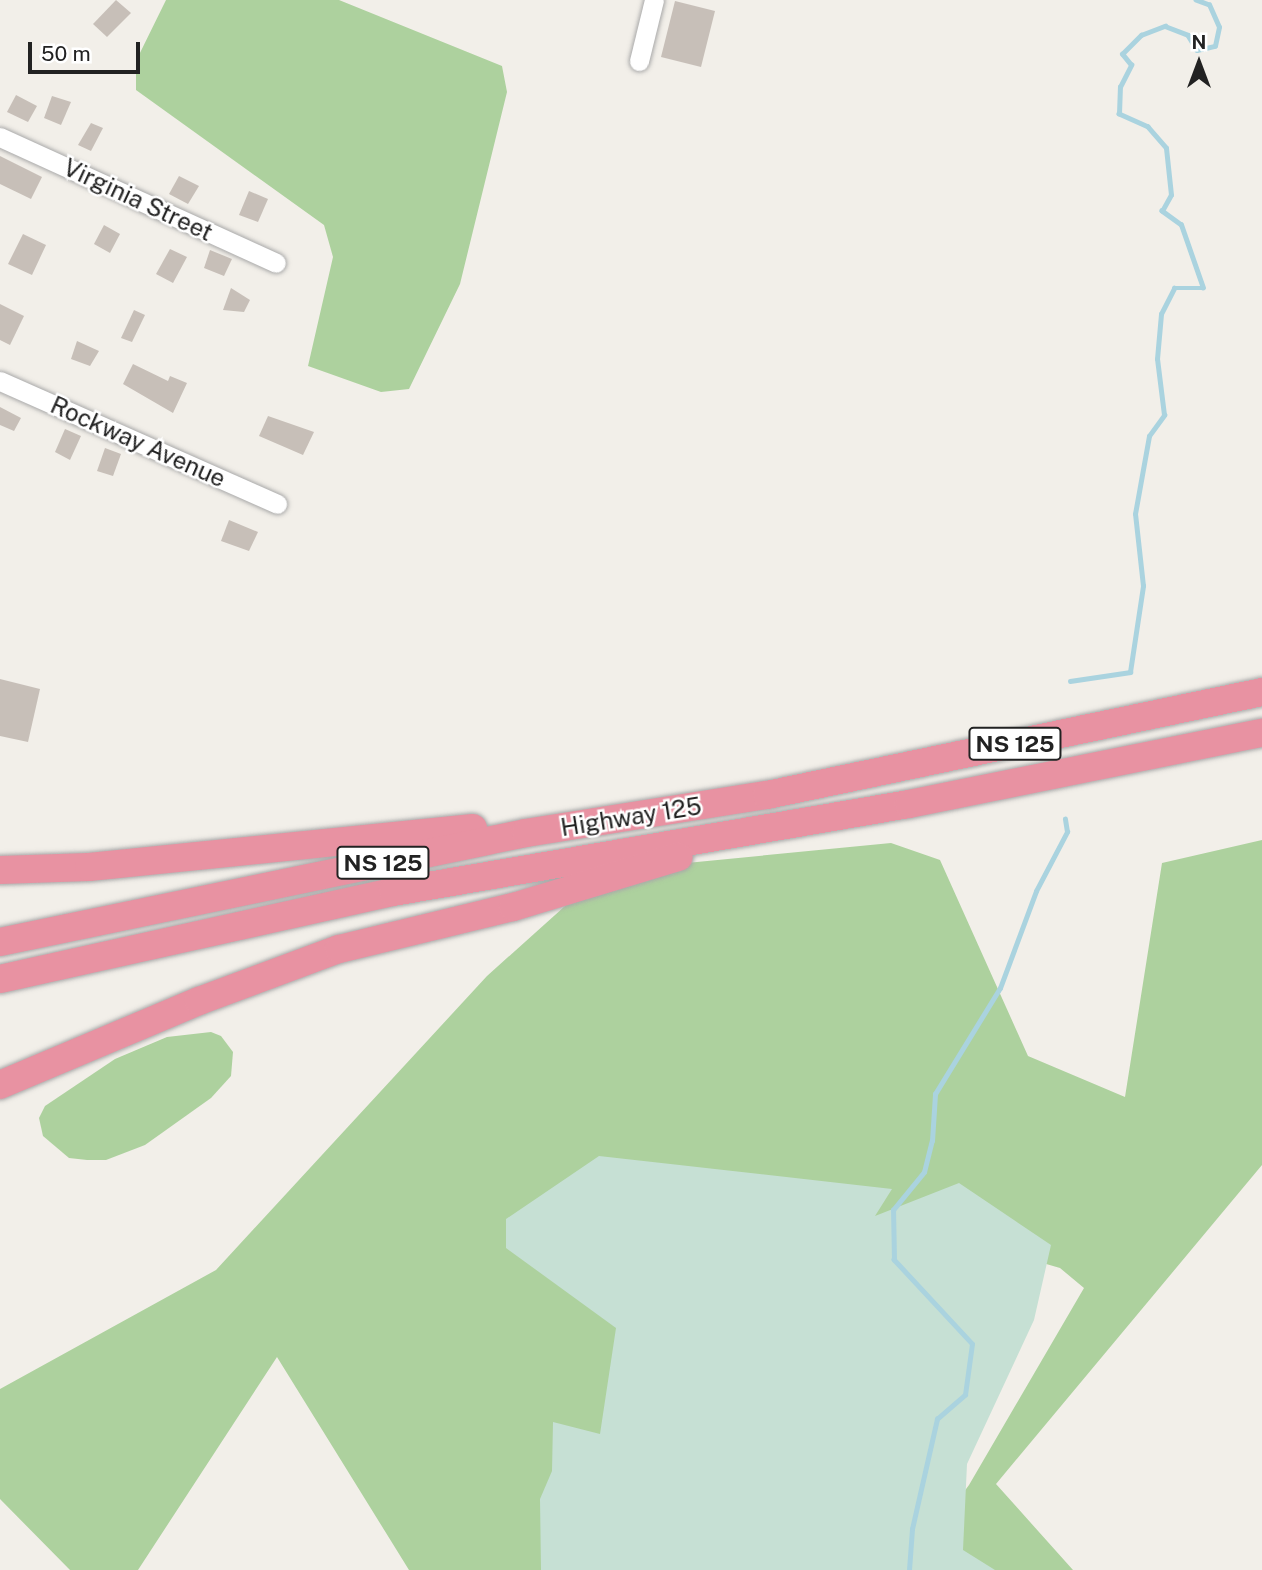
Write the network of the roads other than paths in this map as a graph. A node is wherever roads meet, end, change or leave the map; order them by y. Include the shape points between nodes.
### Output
1 (654, 0) edge
2 (639, 61) dead end
3 (0, 137) edge
4 (276, 263) dead end
5 (0, 380) edge
6 (276, 504) dead end
7 (1262, 692) edge
8 (1262, 733) edge
9 (768, 795) junction
10 (772, 827) junction
11 (0, 870) edge
12 (0, 942) edge
13 (0, 979) edge
14 (0, 1085) edge

1 - 2 street
3 - 4 street, Virginia Street
5 - 6 street, Rockway Avenue
7 - 9 highway, Highway 125 / NS 125
8 - 10 highway, Highway 125 / NS 125
9 - 11 highway via 129,863
9 - 12 highway, Highway 125 / NS 125 via 526,833
10 - 13 highway, Highway 125 / NS 125 via 393,892
10 - 14 highway via 586,887 318,956

